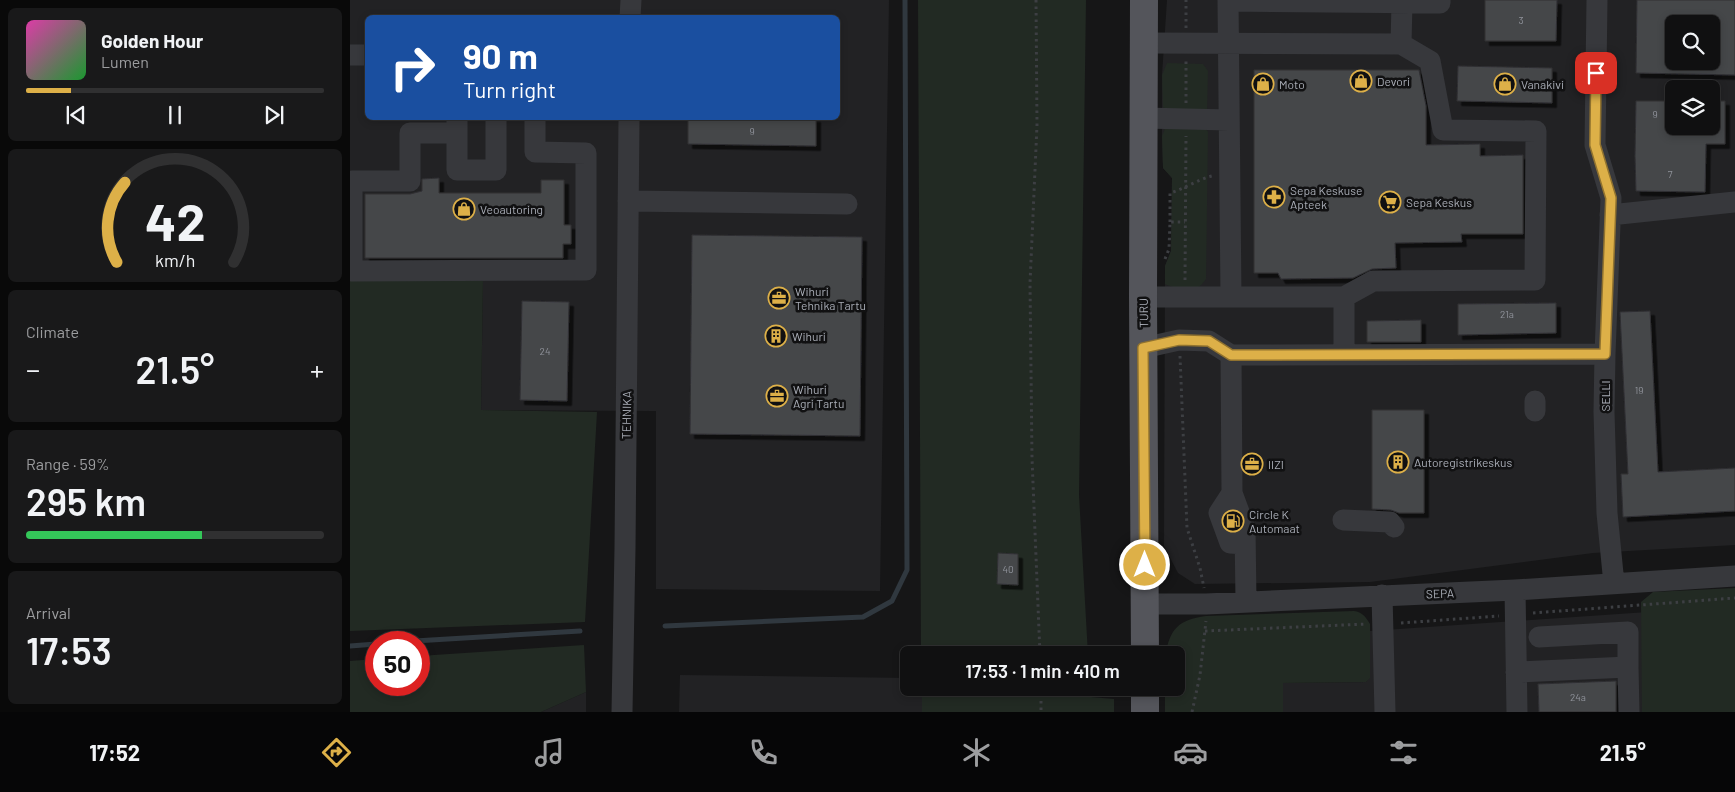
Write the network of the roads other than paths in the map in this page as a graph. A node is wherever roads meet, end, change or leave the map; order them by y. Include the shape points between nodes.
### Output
1 (631, 0) edge
2 (1144, 0) edge
3 (1440, 0) edge
4 (1597, 0) edge
5 (1228, 1) edge
6 (1402, 3) junction
7 (630, 15) edge
8 (1144, 43) junction
9 (1229, 44) junction
10 (1401, 44) junction
11 (350, 55) edge
12 (365, 56) edge
13 (1144, 118) junction
14 (496, 120) edge
15 (535, 120) edge
16 (629, 120) edge
17 (1229, 120) junction
18 (457, 125) edge
19 (628, 201) junction
20 (1735, 202) edge
21 (847, 204) dead end
22 (1610, 215) junction
23 (1231, 296) junction
24 (1143, 297) junction
25 (1344, 298) junction
26 (1143, 348) junction
27 (1605, 354) junction
28 (1231, 355) junction
29 (1344, 355) junction
30 (1343, 520) dead end
31 (1394, 527) dead end
32 (1735, 576) edge
33 (1614, 584) junction
34 (1515, 590) junction
35 (1382, 595) junction
36 (1246, 601) junction
37 (1145, 604) junction
38 (1539, 637) dead end
39 (1145, 646) edge
40 (1628, 667) junction
41 (1516, 672) junction
42 (1145, 696) edge
43 (622, 712) edge
44 (1145, 712) edge
45 (1385, 712) edge
46 (1517, 712) edge
47 (1629, 712) edge

1 - 7 street
2 - 8 main road, TURU
3 - 6 street via 1440,3
4 - 22 street, SELLI via 1595,145 1611,198
5 - 6 street
5 - 9 street
6 - 10 street
8 - 9 street
8 - 13 main road, TURU
9 - 10 street
9 - 17 street
10 - 25 street via 1430,61 1443,130 1536,131 1536,280 1373,281
11 - 12 street
13 - 17 street
13 - 24 main road, TURU
14 - 18 street via 496,170 457,170
15 - 18 street via 535,152 586,153 586,270 352,271 352,181 410,181 410,133
16 - 19 street, TEHNIKA
17 - 23 street
19 - 21 street
19 - 43 street, TEHNIKA
20 - 22 street
22 - 27 street, SELLI
23 - 24 street
23 - 25 street
24 - 26 main road, TURU
25 - 29 street
26 - 28 street via 1179,340 1209,341
26 - 37 main road, TURU
27 - 29 street
27 - 33 street, SELLI via 1607,513
28 - 29 street
28 - 36 street via 1232,493 1245,528
30 - 31 street via 1390,522
32 - 33 street, SEPA
33 - 34 street, SEPA
34 - 35 street, SEPA
34 - 41 street
35 - 36 street, SEPA
35 - 45 street
36 - 37 street, SEPA
37 - 39 main road, TURU
38 - 40 street via 1628,632
40 - 41 street
40 - 47 street
41 - 46 street
42 - 44 main road

